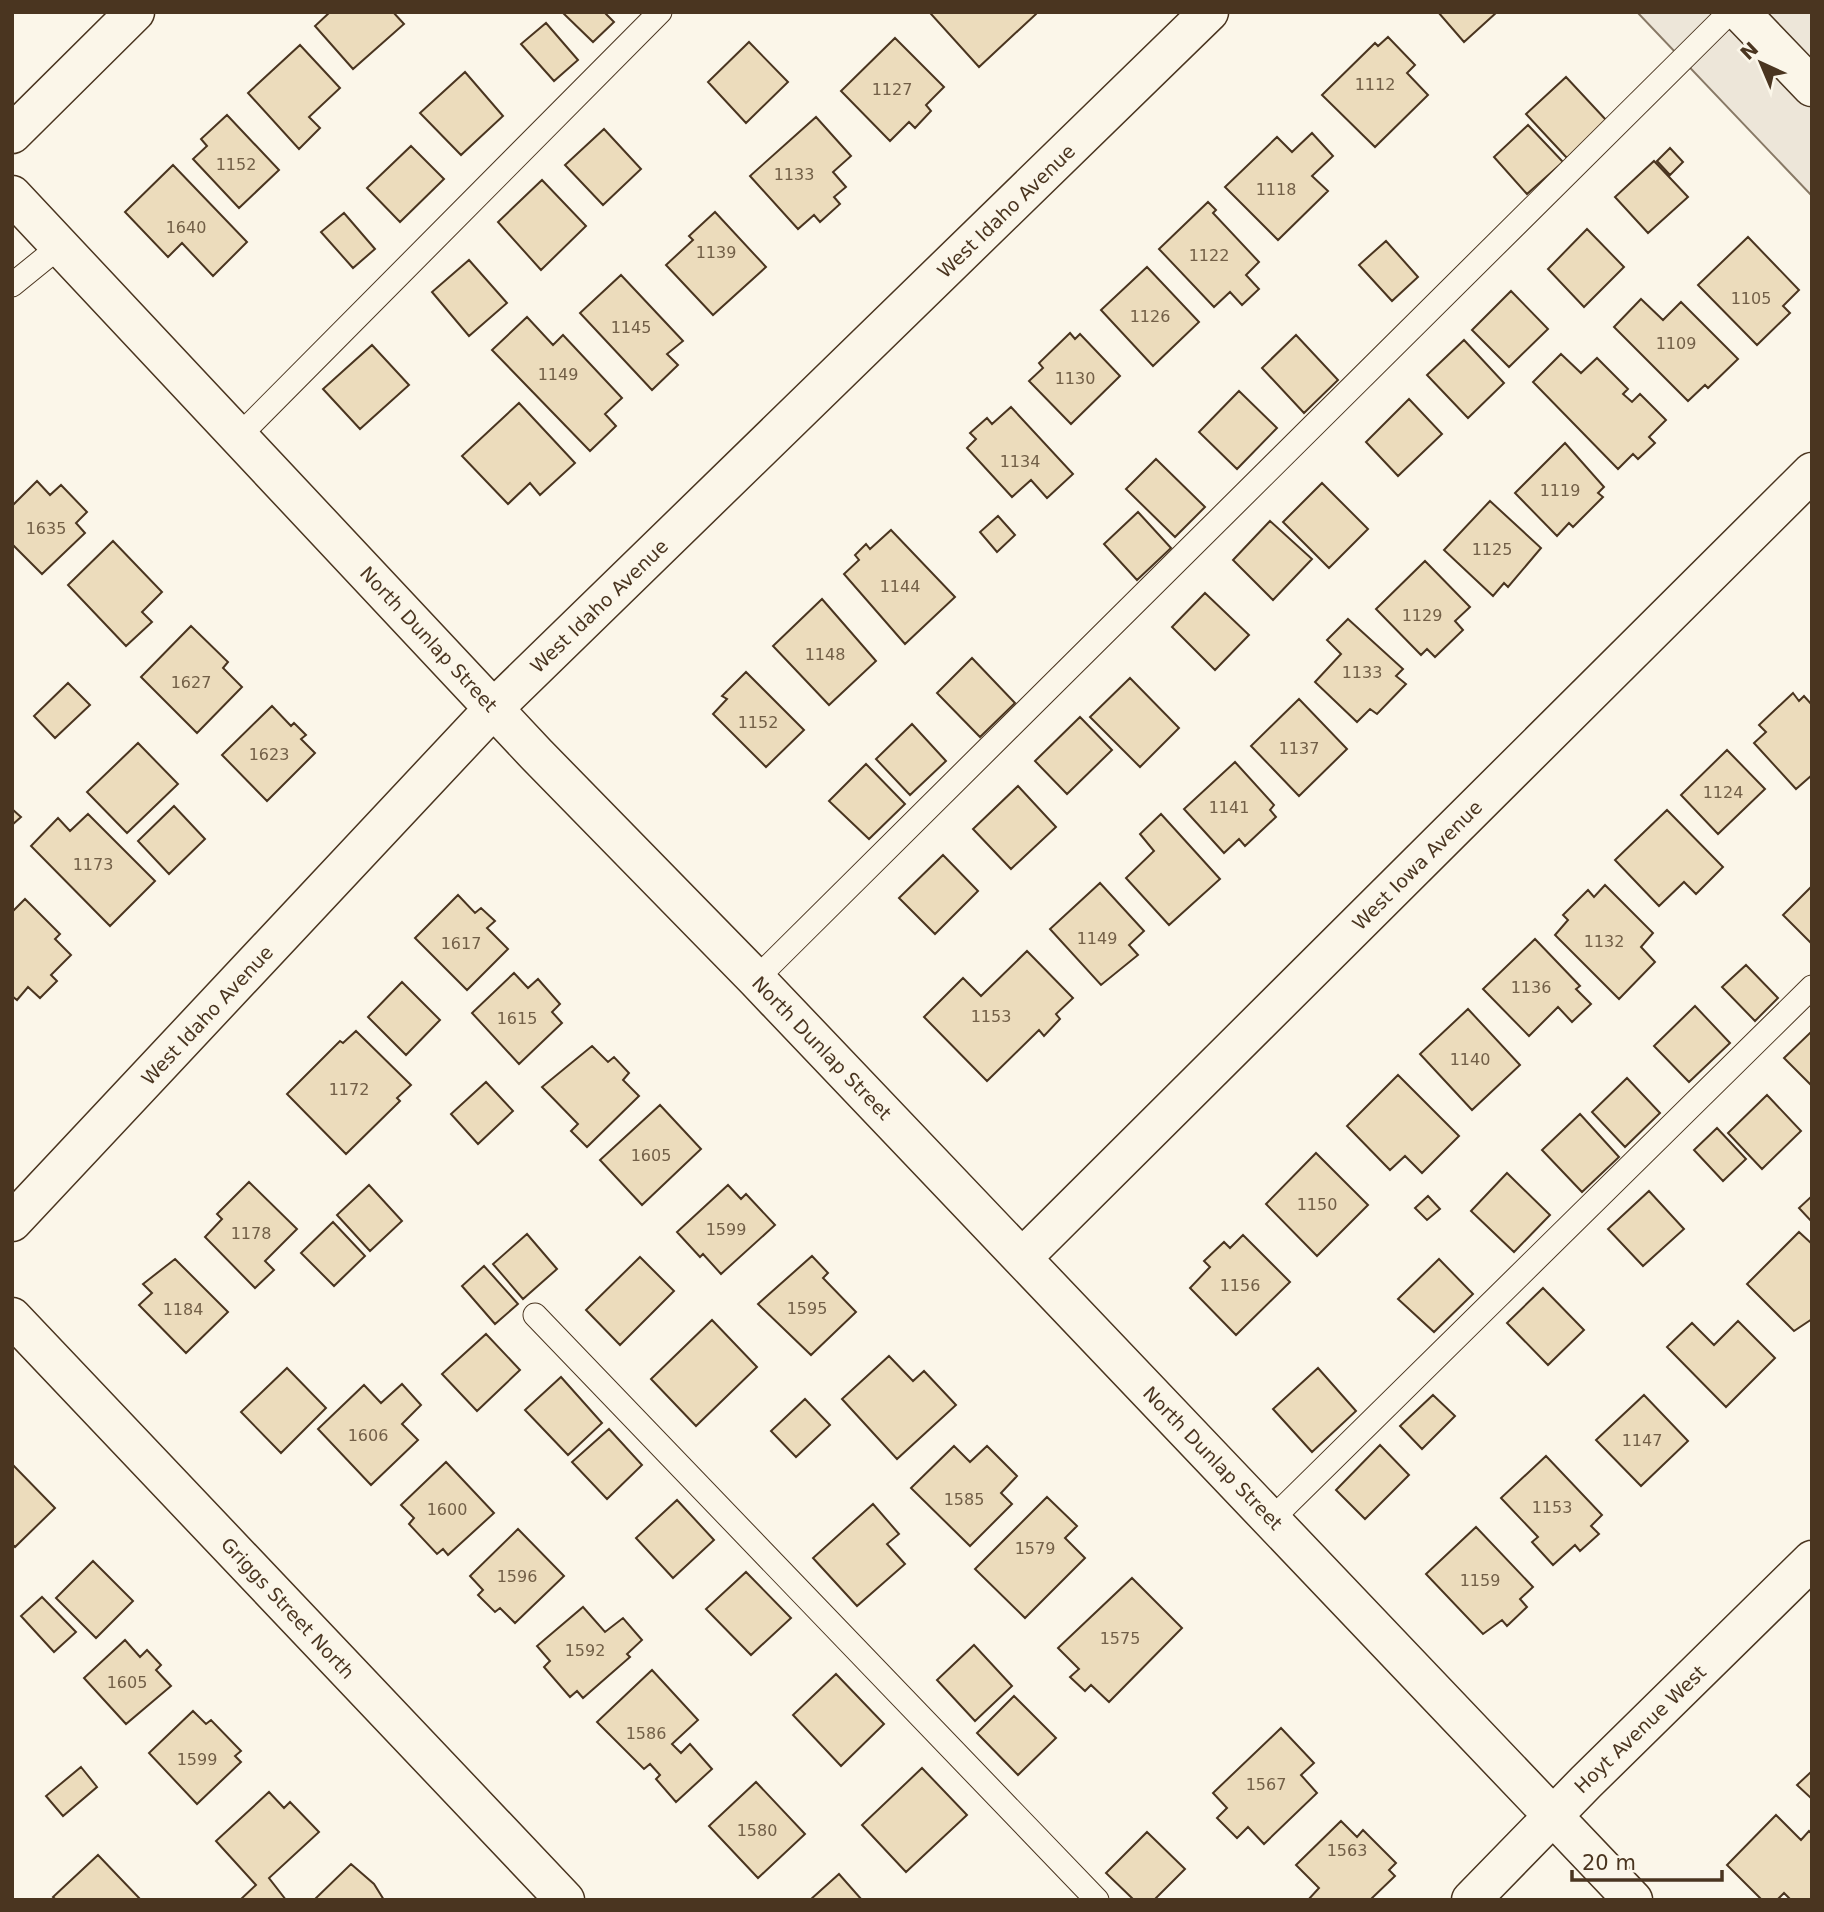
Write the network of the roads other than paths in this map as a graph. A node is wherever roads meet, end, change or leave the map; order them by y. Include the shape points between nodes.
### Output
1 (135, 12) edge
2 (660, 12) edge
3 (1209, 12) edge
4 (1730, 12) edge
5 (1740, 12) edge
6 (1812, 87) edge
7 (12, 134) edge
8 (12, 195) edge
9 (60, 246) junction
10 (12, 285) edge
11 (240, 435) junction
12 (1812, 472) edge
13 (494, 708) junction
14 (756, 979) junction
15 (1812, 986) edge
16 (12, 1222) edge
17 (1022, 1258) junction
18 (535, 1315) dead end
19 (12, 1317) edge
20 (1272, 1519) junction
21 (1812, 1560) edge
22 (1551, 1817) junction
23 (565, 1900) edge
24 (1097, 1900) edge
25 (1471, 1900) edge
26 (1633, 1900) edge

1 - 7 street
2 - 11 lane
3 - 13 street, West Idaho Avenue
4 - 14 lane
5 - 6 street
8 - 9 street, North Dunlap Street
9 - 10 lane
9 - 11 street, North Dunlap Street
11 - 13 street, North Dunlap Street
12 - 17 street, West Iowa Avenue
13 - 14 street, North Dunlap Street
13 - 16 street, West Idaho Avenue
14 - 17 street, North Dunlap Street
15 - 20 lane
17 - 20 street, North Dunlap Street
18 - 24 lane
19 - 23 street, Griggs Street North
20 - 22 street, North Dunlap Street
21 - 22 street, Hoyt Avenue West
22 - 25 street, Hoyt Avenue West
22 - 26 street, North Dunlap Street

